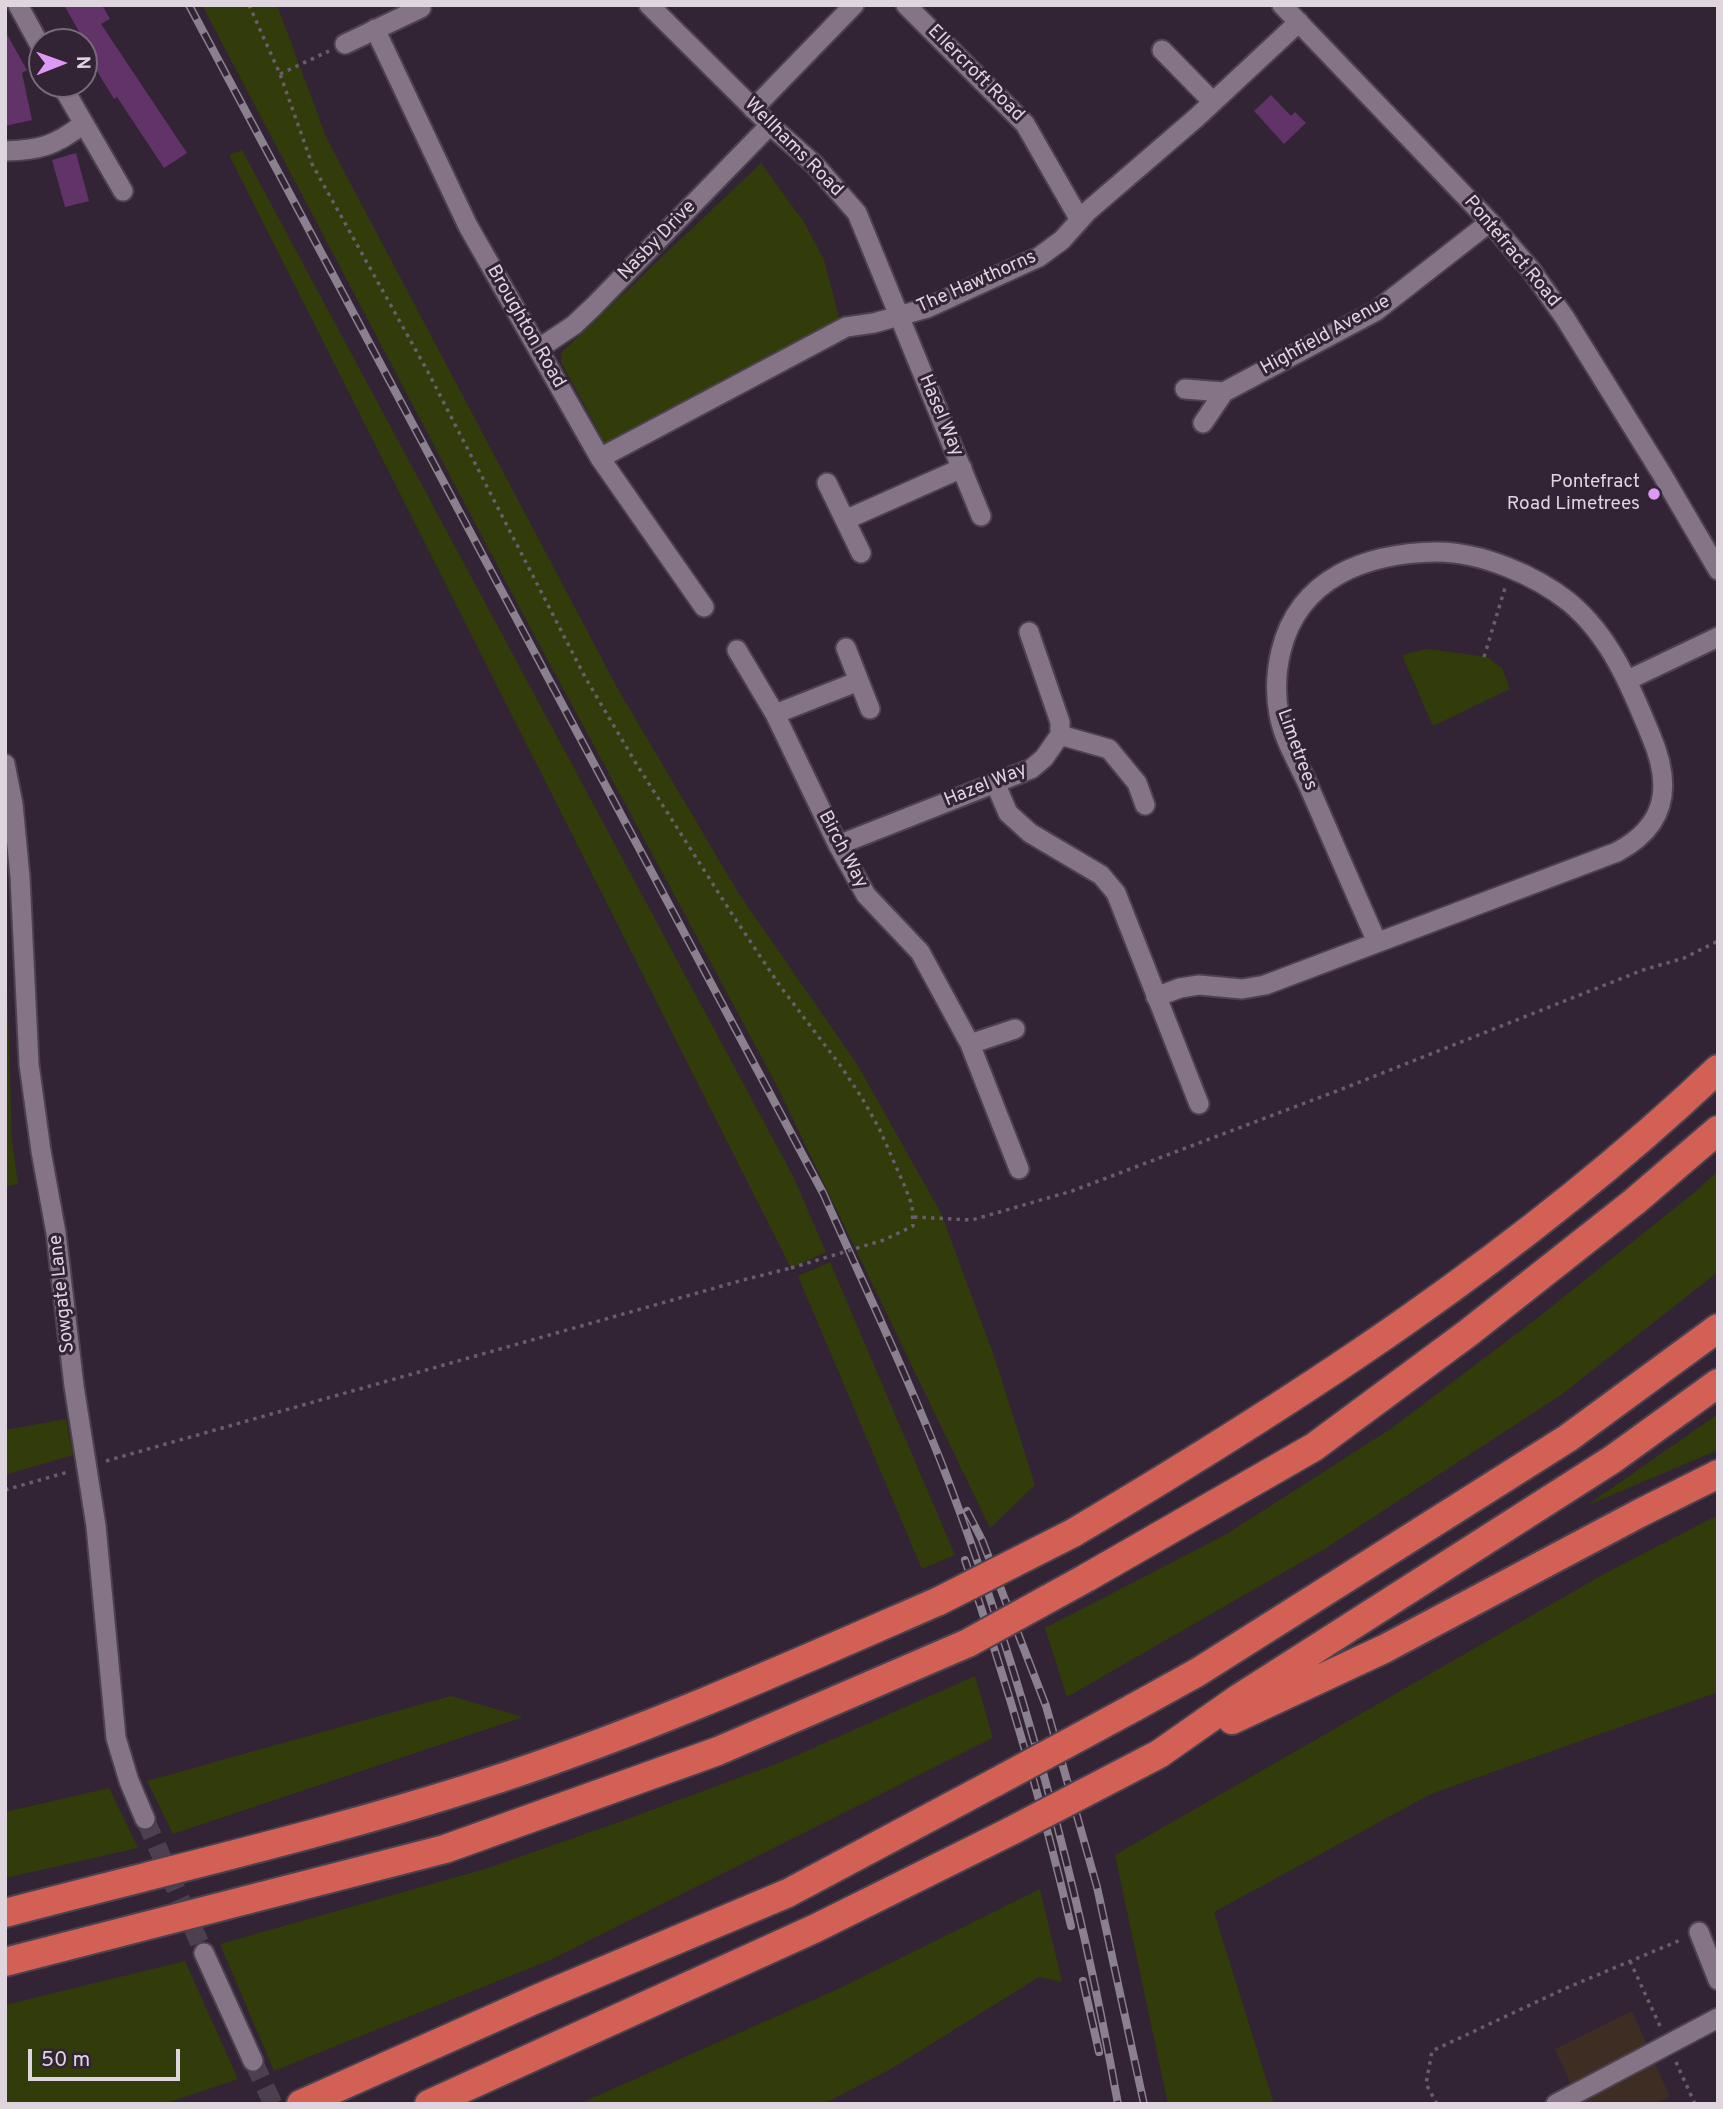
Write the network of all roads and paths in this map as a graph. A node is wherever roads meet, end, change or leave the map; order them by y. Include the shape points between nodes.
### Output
1 (18, 5) edge
2 (249, 5) edge
3 (649, 5) edge
4 (853, 5) edge
5 (906, 5) edge
6 (1282, 5) edge
7 (421, 8) dead end
8 (1298, 22) junction
9 (31, 28) edge
10 (375, 30) junction
11 (345, 44) joint
12 (1162, 50) dead end
13 (280, 74) junction
14 (69, 98) edge
15 (1213, 102) junction
16 (753, 108) junction
17 (83, 124) junction
18 (770, 125) junction
19 (5, 151) edge
20 (124, 191) dead end
21 (1080, 220) junction
22 (1490, 222) junction
23 (898, 316) junction
24 (538, 349) junction
25 (1185, 389) dead end
26 (1224, 392) junction
27 (1203, 423) dead end
28 (600, 458) junction
29 (962, 468) junction
30 (827, 483) dead end
31 (982, 516) dead end
32 (845, 520) junction
33 (861, 553) dead end
34 (1511, 569) junction
35 (1718, 570) edge
36 (704, 607) dead end
37 (1029, 632) dead end
38 (1718, 637) edge
39 (846, 648) dead end
40 (737, 650) dead end
41 (1484, 657) dead end
42 (1628, 680) junction
43 (859, 681) junction
44 (870, 709) dead end
45 (775, 715) junction
46 (1060, 735) junction
47 (5, 764) edge
48 (996, 785) junction
49 (1145, 805) dead end
50 (838, 845) junction
51 (1718, 941) edge
52 (1377, 942) junction
53 (1156, 997) junction
54 (1015, 1029) dead end
55 (970, 1044) junction
56 (1718, 1069) edge
57 (1199, 1104) dead end
58 (1718, 1130) edge
59 (1019, 1169) dead end
60 (914, 1217) junction
61 (1718, 1328) edge
62 (1718, 1383) edge
63 (88, 1466) junction
64 (1718, 1474) edge
65 (5, 1490) edge
66 (1159, 1754) junction
67 (145, 1819) tunnel mouth
68 (5, 1913) edge
69 (1699, 1932) joint
70 (204, 1953) tunnel mouth
71 (5, 1962) edge
72 (1718, 1980) edge
73 (1718, 2018) edge
74 (253, 2061) tunnel mouth
75 (301, 2104) edge
76 (429, 2104) edge
77 (1437, 2104) edge
78 (1556, 2104) edge

1 - 9 street
2 - 13 path
3 - 16 street, Wellhams Road
4 - 16 street
5 - 21 street, Ellercroft Road via 1025,124
6 - 8 street, Pontefract Road
7 - 10 street
8 - 15 street, The Hawthorns
8 - 22 street, Pontefract Road
10 - 11 street
10 - 24 street, Broughton Road via 468,226
11 - 13 path
12 - 15 street
13 - 60 path via 313,164 421,360 585,677 732,914 862,1098 889,1151
14 - 17 street
15 - 21 street, The Hawthorns
16 - 18 street, Wellhams Road
17 - 19 street via 37,150
17 - 20 street
18 - 23 street, Wellhams Road via 815,165 857,213
18 - 24 street, Nasby Drive via 574,326
21 - 23 street, The Hawthorns via 1039,257 927,308
22 - 26 street, Highfield Avenue via 1377,311
22 - 35 street, Pontefract Road via 1565,318
23 - 28 street, The Hawthorns via 846,327
23 - 29 street, Hasel Way
24 - 28 street, Broughton Road
25 - 26 street
26 - 27 street, Highfield Avenue
28 - 36 street, Broughton Road
29 - 31 street, Hasel Way
29 - 32 street
30 - 32 street
32 - 33 street
34 - 41 path
34 - 42 street, Limetrees via 1570,603 1609,646
34 - 52 street, Limetrees via 1439,552 1367,563 1325,582 1307,598 1284,638 1277,668 1279,715
37 - 46 street via 1060,722
38 - 42 street
39 - 43 street
40 - 45 street, Birch Way
42 - 52 street, Limetrees via 1664,776 1663,797 1637,841
43 - 44 street
43 - 45 street
45 - 50 street, Birch Way
46 - 48 street, Hazel Way via 1031,769
46 - 49 street via 1109,749 1137,783
47 - 63 street, Sowgate Lane via 20,877 29,1064
48 - 50 street, Hazel Way
48 - 53 street via 1008,813 1030,834 1101,875 1116,893
50 - 55 street, Birch Way via 866,895 920,952
51 - 60 path via 1684,958 1072,1191 972,1220
52 - 53 street, Limetrees via 1265,985 1242,989 1199,985
53 - 57 street
54 - 55 street
55 - 59 street, Birch Way
56 - 68 highway, bridge via 1590,1181 1389,1334 1210,1452 1073,1533 939,1601 672,1717 516,1773 332,1830
58 - 71 highway, bridge via 1479,1324 1314,1447 968,1643 718,1751 444,1849
60 - 63 path, bridge via 913,1226 884,1240
61 - 75 highway, bridge via 1568,1438 1198,1672 1133,1708 788,1893
62 - 66 highway via 1613,1459
63 - 65 path
63 - 67 street, Sowgate Lane via 116,1738
64 - 66 highway via 1384,1649
66 - 76 highway, bridge via 816,1928
69 - 72 street
69 - 77 path via 1432,2051 1426,2084
70 - 74 street
73 - 78 street

